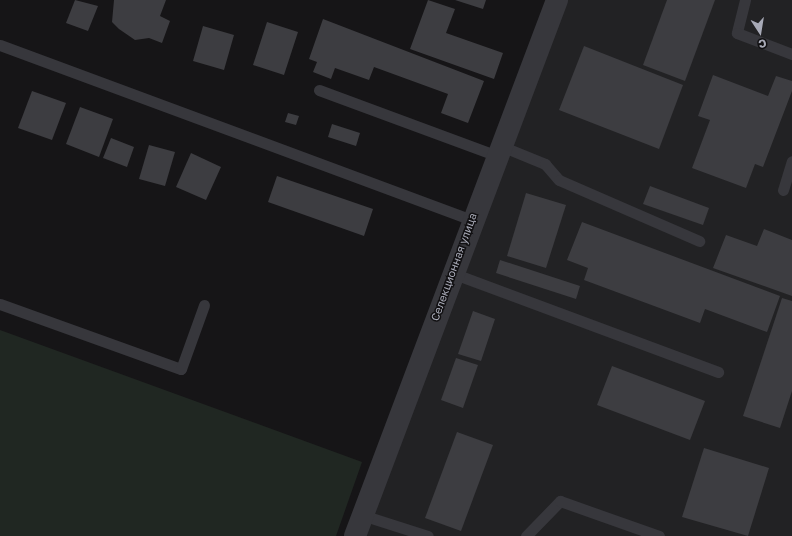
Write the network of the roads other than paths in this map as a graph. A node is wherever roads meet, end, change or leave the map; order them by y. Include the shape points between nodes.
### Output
1 (557, 0) edge
2 (745, 0) edge
3 (0, 45) edge
4 (792, 54) edge
5 (319, 90) dead end
6 (499, 151) junction
7 (792, 161) edge
8 (783, 190) dead end
9 (472, 220) junction
10 (698, 241) dead end
11 (452, 273) junction
12 (0, 304) edge
13 (204, 305) dead end
14 (718, 372) dead end
15 (362, 515) junction
16 (355, 536) edge
17 (428, 536) edge
18 (526, 536) edge
19 (659, 536) edge

1 - 6 street, Селекционная улица
2 - 4 lane via 737,33
3 - 9 lane
5 - 6 lane
6 - 9 street, Селекционная улица
6 - 10 lane via 544,164 559,180
7 - 8 lane
9 - 11 street, Селекционная улица
11 - 14 lane
11 - 15 street, Селекционная улица
12 - 13 lane via 181,369
15 - 16 street, Селекционная улица
15 - 17 lane
18 - 19 lane via 560,501

